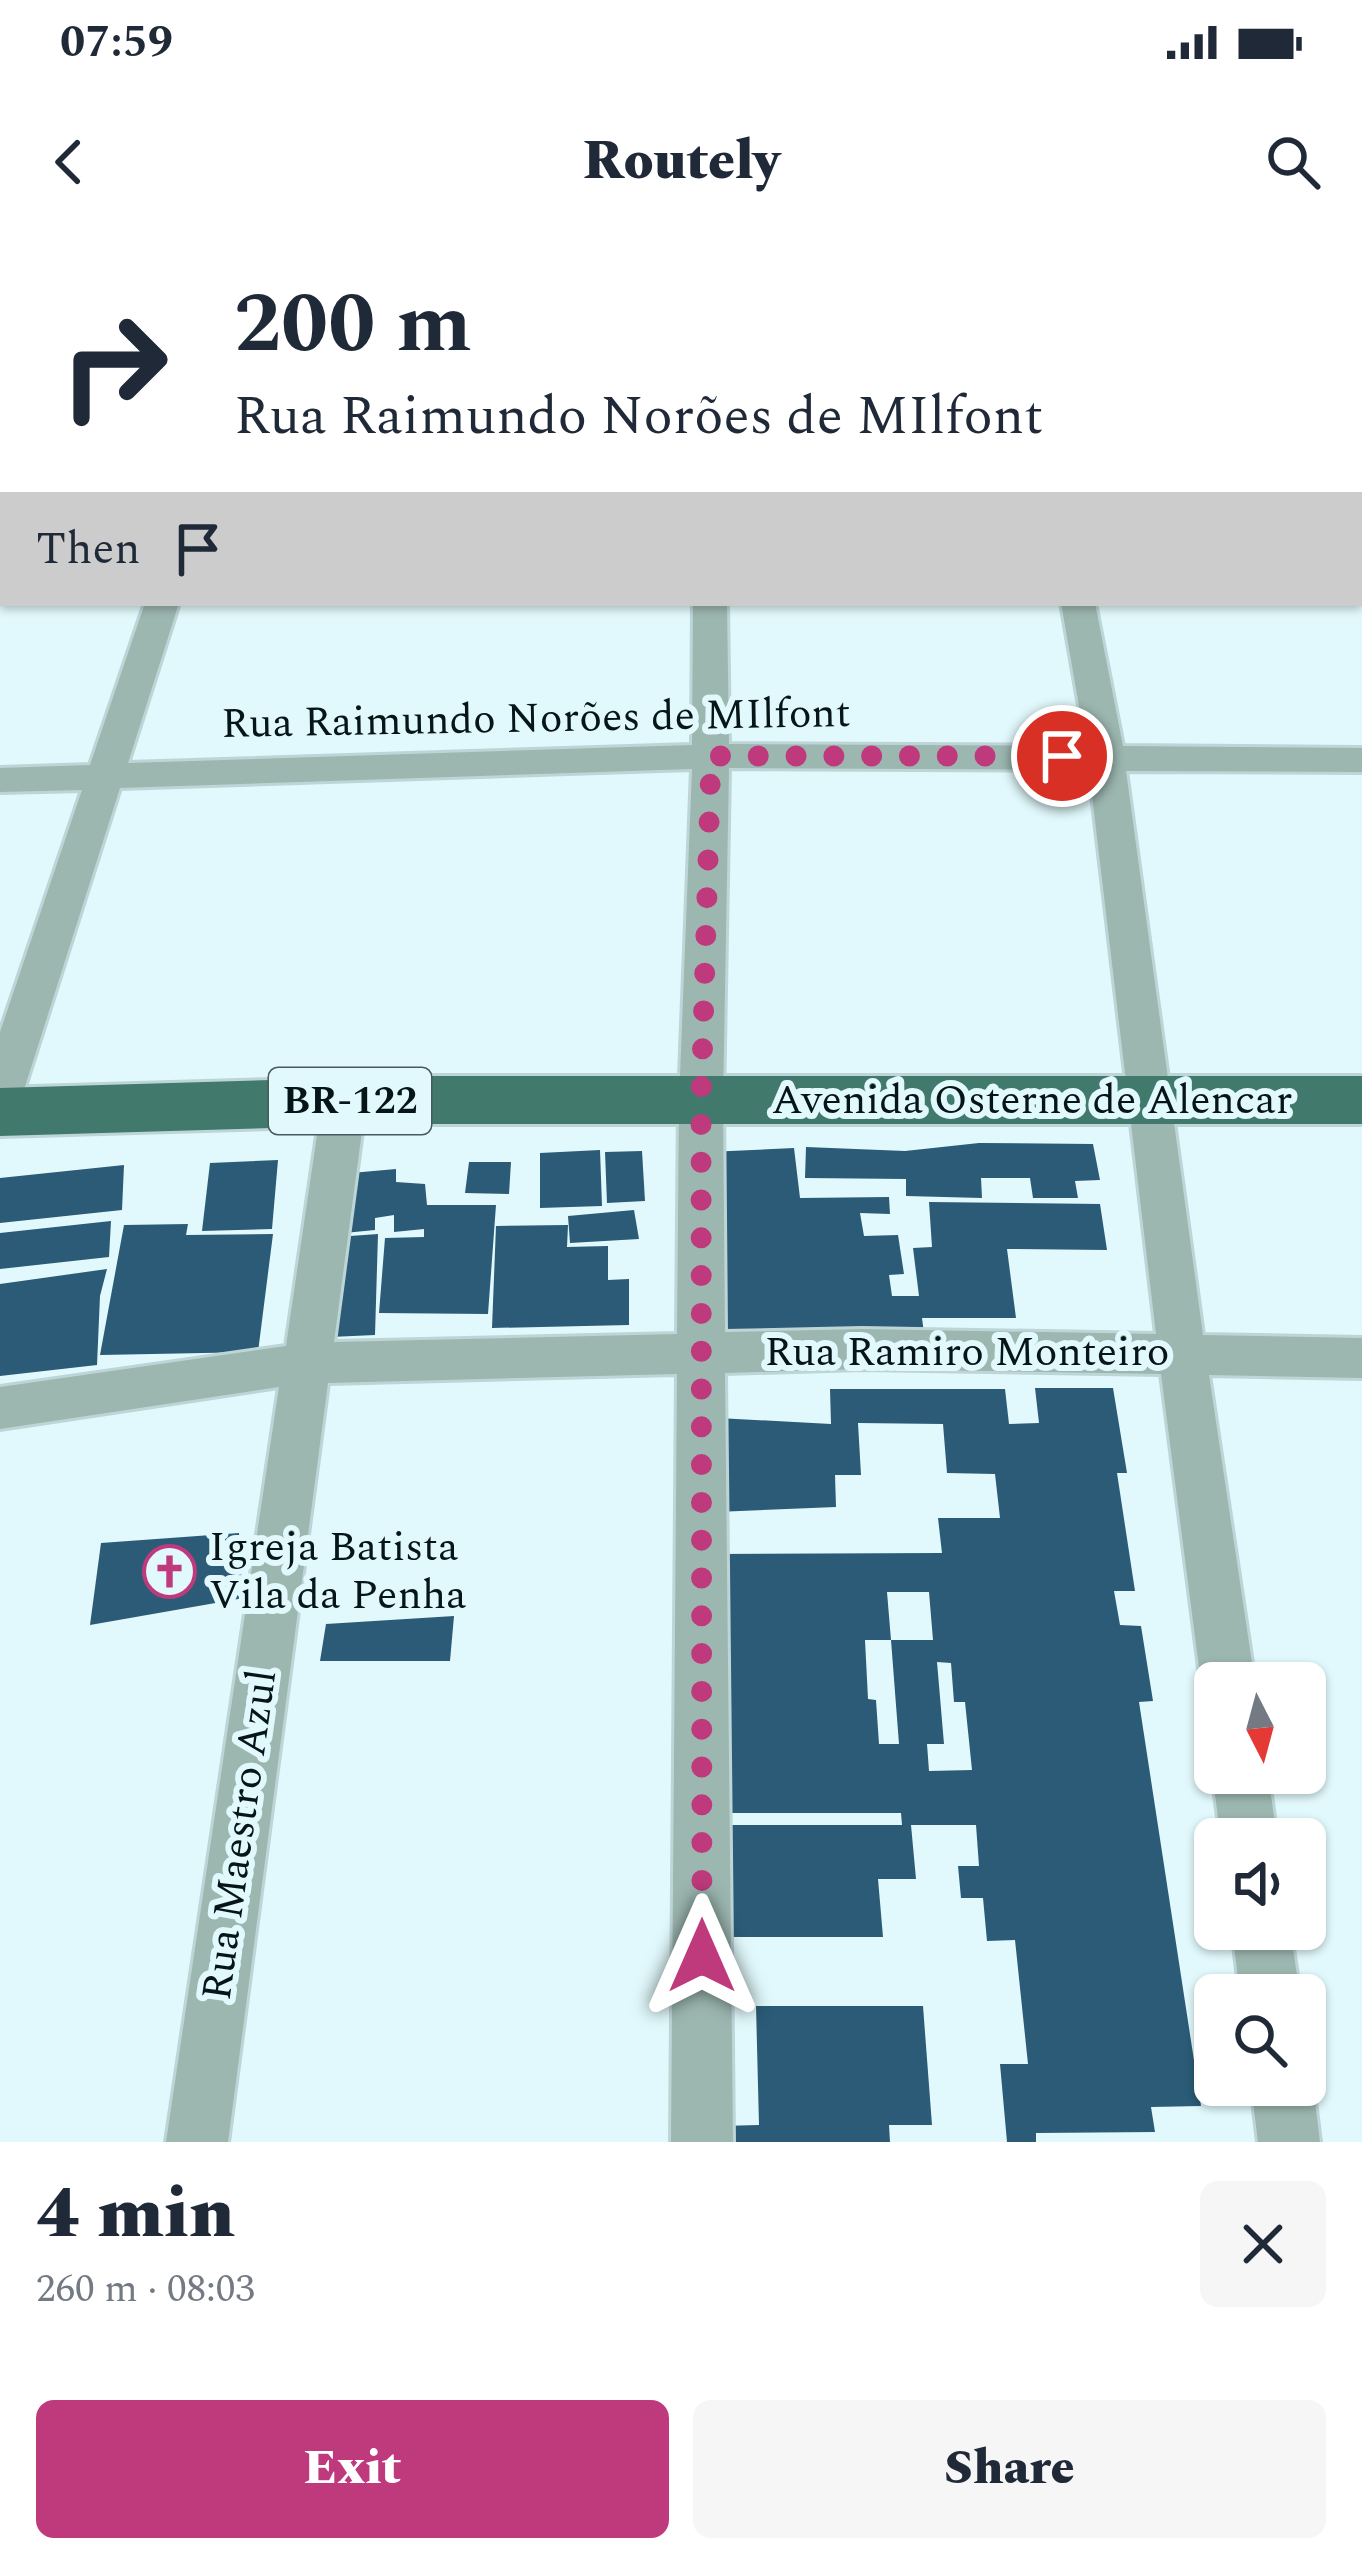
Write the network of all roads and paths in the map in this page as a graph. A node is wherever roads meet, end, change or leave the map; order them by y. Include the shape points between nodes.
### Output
1 (161, 606) edge
2 (710, 606) edge
3 (1079, 606) edge
4 (711, 756) junction
5 (1106, 756) junction
6 (1362, 760) edge
7 (107, 776) junction
8 (0, 780) edge
9 (0, 1096) edge
10 (1362, 1100) edge
11 (344, 1101) junction
12 (701, 1101) junction
13 (1147, 1101) junction
14 (0, 1112) edge
15 (1184, 1351) junction
16 (701, 1353) junction
17 (1362, 1358) edge
18 (304, 1364) junction
19 (0, 1408) edge
20 (1225, 1662) edge
21 (1285, 2106) edge
22 (197, 2142) edge
23 (702, 2142) edge
24 (1289, 2142) edge

1 - 7 street
2 - 4 street
3 - 5 street
4 - 5 street, Rua Raimundo Norões de MIlfont
4 - 7 street, Rua Raimundo Norões de MIlfont
4 - 12 street
5 - 6 street, Rua Raimundo Norões de MIlfont
5 - 13 street
7 - 8 street, Rua Raimundo Norões de MIlfont
7 - 9 street
10 - 13 highway, Avenida Osterne de Alencar / BR-122
11 - 12 highway, BR-122
11 - 14 highway, BR-122
11 - 18 street, Rua Maestro Azul
12 - 13 highway, Avenida Osterne de Alencar / BR-122
12 - 16 street
13 - 15 street
15 - 16 street, Rua Ramiro Monteiro
15 - 17 street, Rua Ramiro Monteiro
15 - 20 street
16 - 18 street, Rua Ramiro Monteiro
16 - 23 street
18 - 19 street, Rua Ramiro Monteiro
18 - 22 street, Rua Maestro Azul
21 - 24 street

